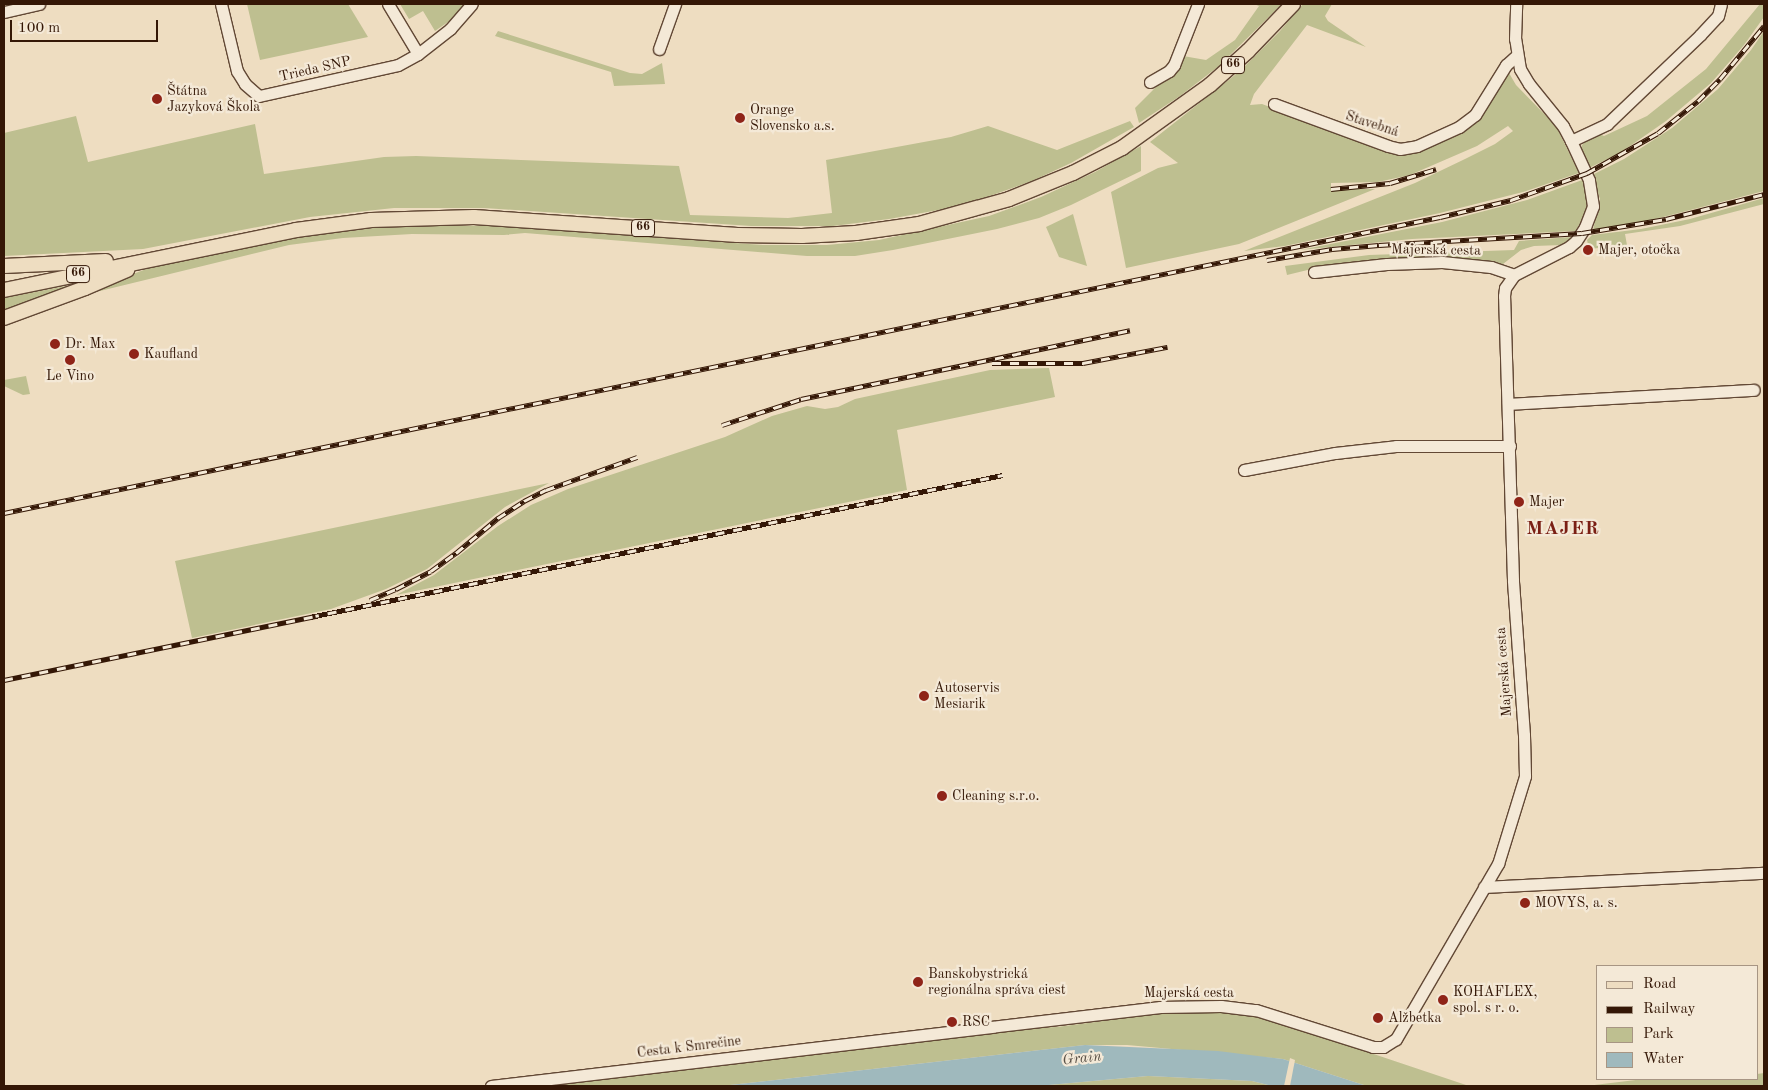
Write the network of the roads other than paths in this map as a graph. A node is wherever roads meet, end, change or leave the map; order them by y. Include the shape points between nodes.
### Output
1 (39, 4) edge
2 (221, 4) edge
3 (388, 4) edge
4 (472, 4) edge
5 (675, 4) edge
6 (1198, 4) edge
7 (1293, 4) edge
8 (1516, 4) edge
9 (1721, 4) edge
10 (4, 12) edge
11 (659, 49) dead end
12 (418, 54) junction
13 (1516, 56) junction
14 (1150, 82) dead end
15 (1274, 104) dead end
16 (1571, 141) junction
17 (152, 259) junction
18 (4, 266) edge
19 (1314, 272) dead end
20 (1514, 275) junction
21 (4, 290) edge
22 (4, 318) edge
23 (1754, 390) dead end
24 (1508, 404) junction
25 (1510, 446) junction
26 (1244, 470) dead end
27 (1764, 873) edge
28 (1484, 887) junction
29 (889, 1038) joint
30 (492, 1086) edge

1 - 10 street
2 - 12 street, Trieda SNP via 237,71 245,84 259,96 398,65
3 - 12 street
4 - 12 street, Trieda SNP via 450,29
5 - 11 street
6 - 14 street via 1174,65
7 - 17 main road, 66 via 1229,68 1166,119 1122,148 1073,173 1009,199 954,216 879,231 826,236 770,236 509,219 404,217 319,225
8 - 13 street
9 - 16 street via 1718,16 1700,35 1607,124
13 - 15 street, Stavebná via 1506,65 1475,115 1459,127 1417,146 1388,146
13 - 16 street via 1529,84
16 - 20 street via 1594,198 1590,217 1582,234 1568,247
17 - 18 main road
17 - 21 main road, 66
17 - 22 main road
19 - 20 street, Majerská cesta via 1442,262 1491,267
20 - 24 street, Majerská cesta via 1504,296
23 - 24 street
24 - 25 street, Majerská cesta
25 - 26 street via 1396,446 1334,453
25 - 28 street, Majerská cesta via 1513,580 1525,768 1523,786 1502,856
27 - 28 street
28 - 29 street, Majerská cesta via 1396,1039 1383,1047 1365,1045 1256,1010 1209,1006 1110,1011
29 - 30 street, Cesta k Smrečine

